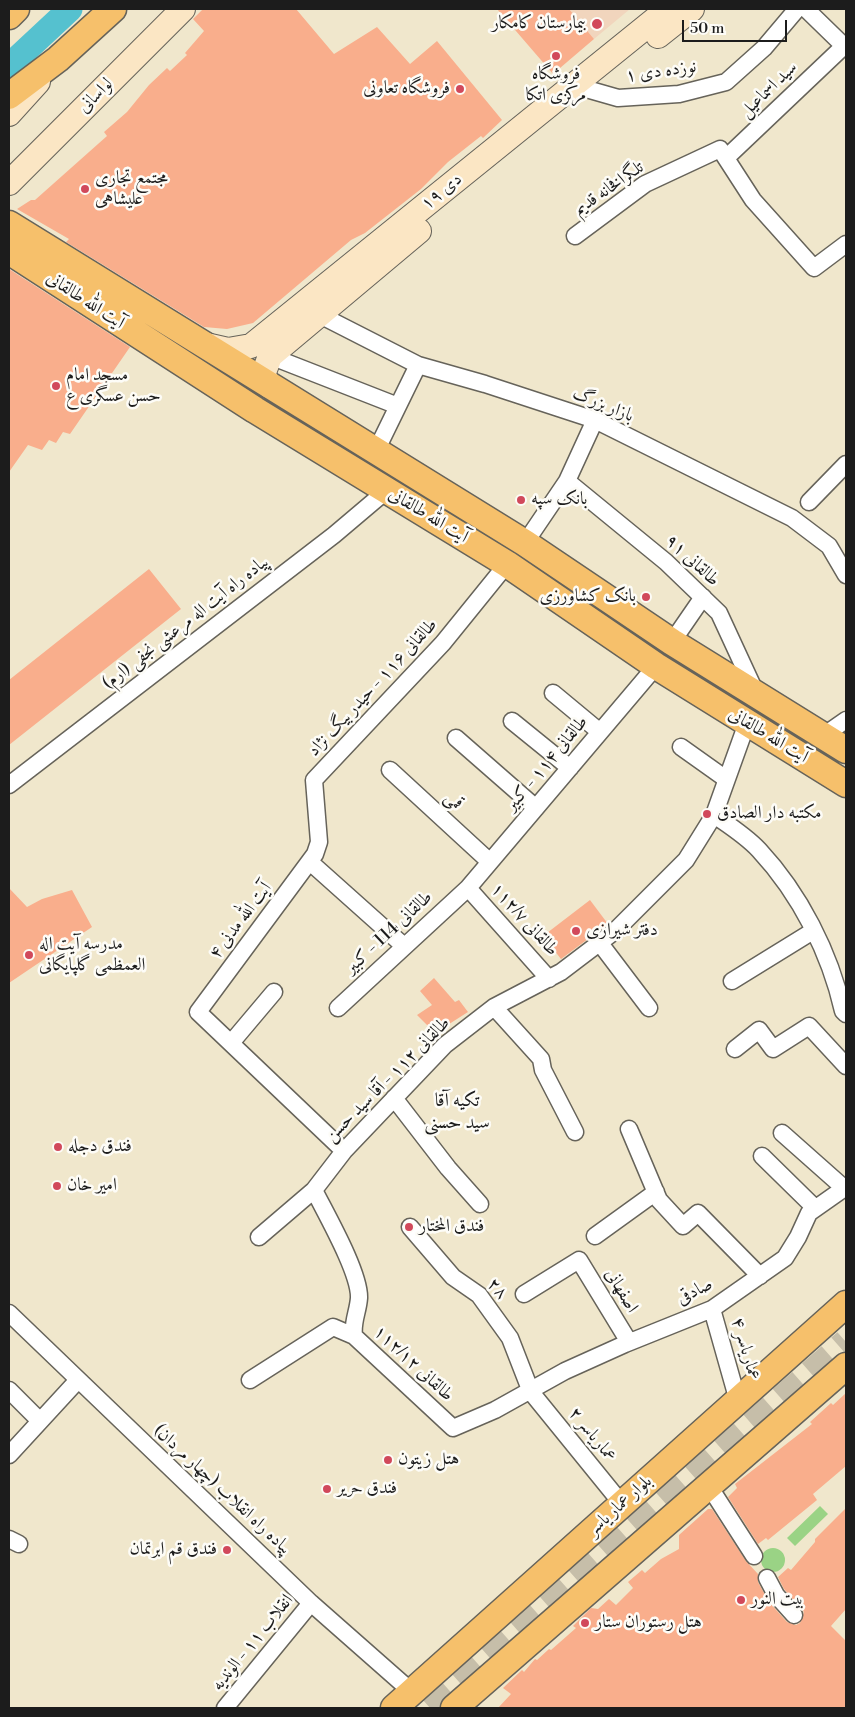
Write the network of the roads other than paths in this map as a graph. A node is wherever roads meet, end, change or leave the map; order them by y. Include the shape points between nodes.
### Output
1 (16, 9) edge
2 (113, 9) edge
3 (183, 9) edge
4 (668, 9) edge
5 (692, 9) edge
6 (797, 9) edge
7 (806, 9) edge
8 (9, 16) edge
9 (58, 59) junction
10 (584, 86) junction
11 (9, 96) edge
12 (9, 114) edge
13 (723, 153) junction
14 (9, 183) edge
15 (9, 224) edge
16 (575, 236) dead end
17 (846, 244) edge
18 (9, 251) edge
19 (318, 314) junction
20 (206, 345) junction
21 (270, 356) junction
22 (418, 365) junction
23 (270, 386) junction
24 (398, 406) junction
25 (595, 420) junction
26 (376, 451) junction
27 (846, 464) edge
28 (568, 481) junction
29 (386, 491) junction
30 (809, 502) dead end
31 (525, 543) junction
32 (507, 564) junction
33 (846, 575) edge
34 (703, 597) junction
35 (672, 642) junction
36 (656, 666) junction
37 (553, 693) dead end
38 (757, 696) junction
39 (846, 720) edge
40 (512, 721) dead end
41 (746, 723) junction
42 (600, 732) junction
43 (823, 736) junction
44 (456, 738) dead end
45 (681, 747) dead end
46 (846, 750) edge
47 (570, 768) junction
48 (390, 770) dead end
49 (726, 779) junction
50 (846, 784) edge
51 (9, 785) edge
52 (536, 808) junction
53 (714, 815) junction
54 (313, 858) junction
55 (490, 862) junction
56 (468, 888) junction
57 (813, 931) junction
58 (599, 942) junction
59 (404, 946) junction
60 (550, 978) junction
61 (842, 980) edge
62 (732, 981) dead end
63 (274, 992) dead end
64 (494, 1007) junction
65 (338, 1008) dead end
66 (649, 1008) dead end
67 (845, 1012) edge
68 (231, 1043) junction
69 (735, 1049) dead end
70 (846, 1066) edge
71 (394, 1098) junction
72 (629, 1129) dead end
73 (575, 1132) dead end
74 (782, 1133) dead end
75 (344, 1151) junction
76 (762, 1156) dead end
77 (845, 1187) edge
78 (314, 1190) junction
79 (656, 1192) junction
80 (480, 1204) dead end
81 (815, 1208) junction
82 (410, 1228) dead end
83 (595, 1236) dead end
84 (259, 1237) dead end
85 (760, 1276) junction
86 (524, 1294) dead end
87 (846, 1304) edge
88 (712, 1309) junction
89 (9, 1313) edge
90 (354, 1336) junction
91 (629, 1342) junction
92 (846, 1366) edge
93 (78, 1380) junction
94 (250, 1380) dead end
95 (9, 1390) edge
96 (531, 1392) junction
97 (738, 1400) junction
98 (39, 1420) junction
99 (9, 1455) edge
100 (709, 1486) junction
101 (622, 1504) junction
102 (754, 1556) dead end
103 (767, 1578) dead end
104 (311, 1603) junction
105 (794, 1615) dead end
106 (411, 1703) edge
107 (466, 1703) edge
108 (225, 1708) edge

1 - 8 main road
2 - 9 main road
3 - 14 main road, لواسانی
4 - 10 main road, ۱۹ دی
5 - 10 main road, ۱۹ دی
6 - 10 street, نوزده دی ۱ via 764,48 726,82 679,94 618,98
7 - 13 street, سید اسماعیل via 844,46
9 - 11 main road
9 - 12 main road
10 - 19 main road, ۱۹ دی via 496,165
10 - 20 main road, ۱۹ دی via 251,346 228,350
13 - 16 street, تلگرافخانه قدیم via 645,184
13 - 17 street via 753,200 814,268
15 - 20 main road, آیت الله طالقانی
18 - 29 main road, آیت الله طالقانی
19 - 21 main road, ۱۹ دی
19 - 22 street, بازار بزرگ
20 - 23 main road, آیت الله طالقانی
21 - 23 main road via 263,375
21 - 24 street
22 - 24 street
22 - 25 street, بازار بزرگ
23 - 26 main road, آیت الله طالقانی
24 - 26 street
25 - 28 street
25 - 33 street, بازار بزرگ via 792,518 829,546
26 - 31 main road, آیت الله طالقانی
27 - 30 street
28 - 31 street
28 - 34 street, طالقانی ۹۱
29 - 32 main road, آیت الله طالقانی
29 - 51 street, پیاده راه آیت اله مرعشی نجفی (ارم) via 334,535
31 - 35 main road, آیت الله طالقانی
32 - 36 main road, آیت الله طالقانی
32 - 54 street, طالقانی ۱۱۶ - حیدر بیگ نژاد via 443,643 314,780 319,842
34 - 35 street
34 - 38 street, طالقانی ۹۱ via 719,613
35 - 38 main road, آیت الله طالقانی
36 - 41 main road, آیت الله طالقانی
36 - 42 street, طالقانی ۱۱۴ - کبیر
37 - 42 street
38 - 43 main road, آیت الله طالقانی
39 - 43 street
40 - 47 street
41 - 49 street, طالقانی ۱۱۲ - آقا سید حسن
41 - 50 main road, آیت الله طالقانی
42 - 47 street, طالقانی ۱۱۴ - کبیر
43 - 46 main road, آیت الله طالقانی
44 - 52 street
45 - 49 street
47 - 52 street, طالقانی ۱۱۴ - کبیر
48 - 55 street, قمی
49 - 53 street, طالقانی ۱۱۲ - آقا سید حسن
52 - 55 street, طالقانی ۱۱۴ - کبیر
53 - 57 street via 744,835 759,850 781,876
53 - 58 street, طالقانی ۱۱۲ - آقا سید حسن via 686,860 615,931
54 - 59 street
54 - 68 street, ۴ آیت الله مدنی via 198,1012
55 - 56 street, طالقانی ۱۱۴ - کبیر
56 - 59 street, طالقانی 114 - کبیر
56 - 60 street, طالقانی ۱۱۲/۷
57 - 61 street
57 - 62 street
58 - 60 street, طالقانی ۱۱۲ - آقا سید حسن
58 - 66 street
59 - 65 street, طالقانی 114 - کبیر
60 - 64 street, طالقانی ۱۱۲ - آقا سید حسن
61 - 67 street
63 - 68 street
64 - 71 street, طالقانی ۱۱۲ - آقا سید حسن via 445,1045
64 - 73 street via 541,1059 542,1070
68 - 75 street
69 - 70 street via 759,1030 773,1049 809,1026
71 - 75 street, طالقانی ۱۱۲ - آقا سید حسن
71 - 80 street
72 - 79 street
74 - 77 street
75 - 78 street, طالقانی ۱۱۲ - آقا سید حسن
76 - 81 street
77 - 81 street, صادقی
78 - 84 street, طالقانی ۱۱۲ - آقا سید حسن
78 - 90 street, طالقانی ۱۱۲/۱۲ via 356,1278 359,1298 352,1325
79 - 83 street
79 - 85 street via 659,1200 683,1226 698,1213
81 - 85 street, صادقی via 809,1213 785,1258
82 - 96 street, ۲۸ via 453,1277 479,1294 510,1338
85 - 88 street, صادقی
86 - 91 street, اصفهانی via 579,1260
87 - 97 main road, بلوار عمار یاسر
88 - 91 street, صادقی
88 - 97 street, عماریاسر ۴
89 - 93 street, پیاده راه انقلاب (چهار مردان)
90 - 94 street via 333,1327
90 - 96 street, طالقانی ۱۱۲/۱۲ via 453,1428
91 - 96 street, صادقی via 565,1371
92 - 100 main road
93 - 98 street
93 - 104 street, پیاده راه انقلاب (چهار مردان)
95 - 98 street
96 - 101 street, عماریاسر ۲
97 - 101 main road, بلوار عمار یاسر
98 - 99 street
100 - 102 street
100 - 107 main road
101 - 106 main road, بلوار عمار یاسر
103 - 105 street via 776,1595
104 - 106 street, پیاده راه انقلاب (چهار مردان)
104 - 108 street, انقلاب ۱۱ - الوندیه

